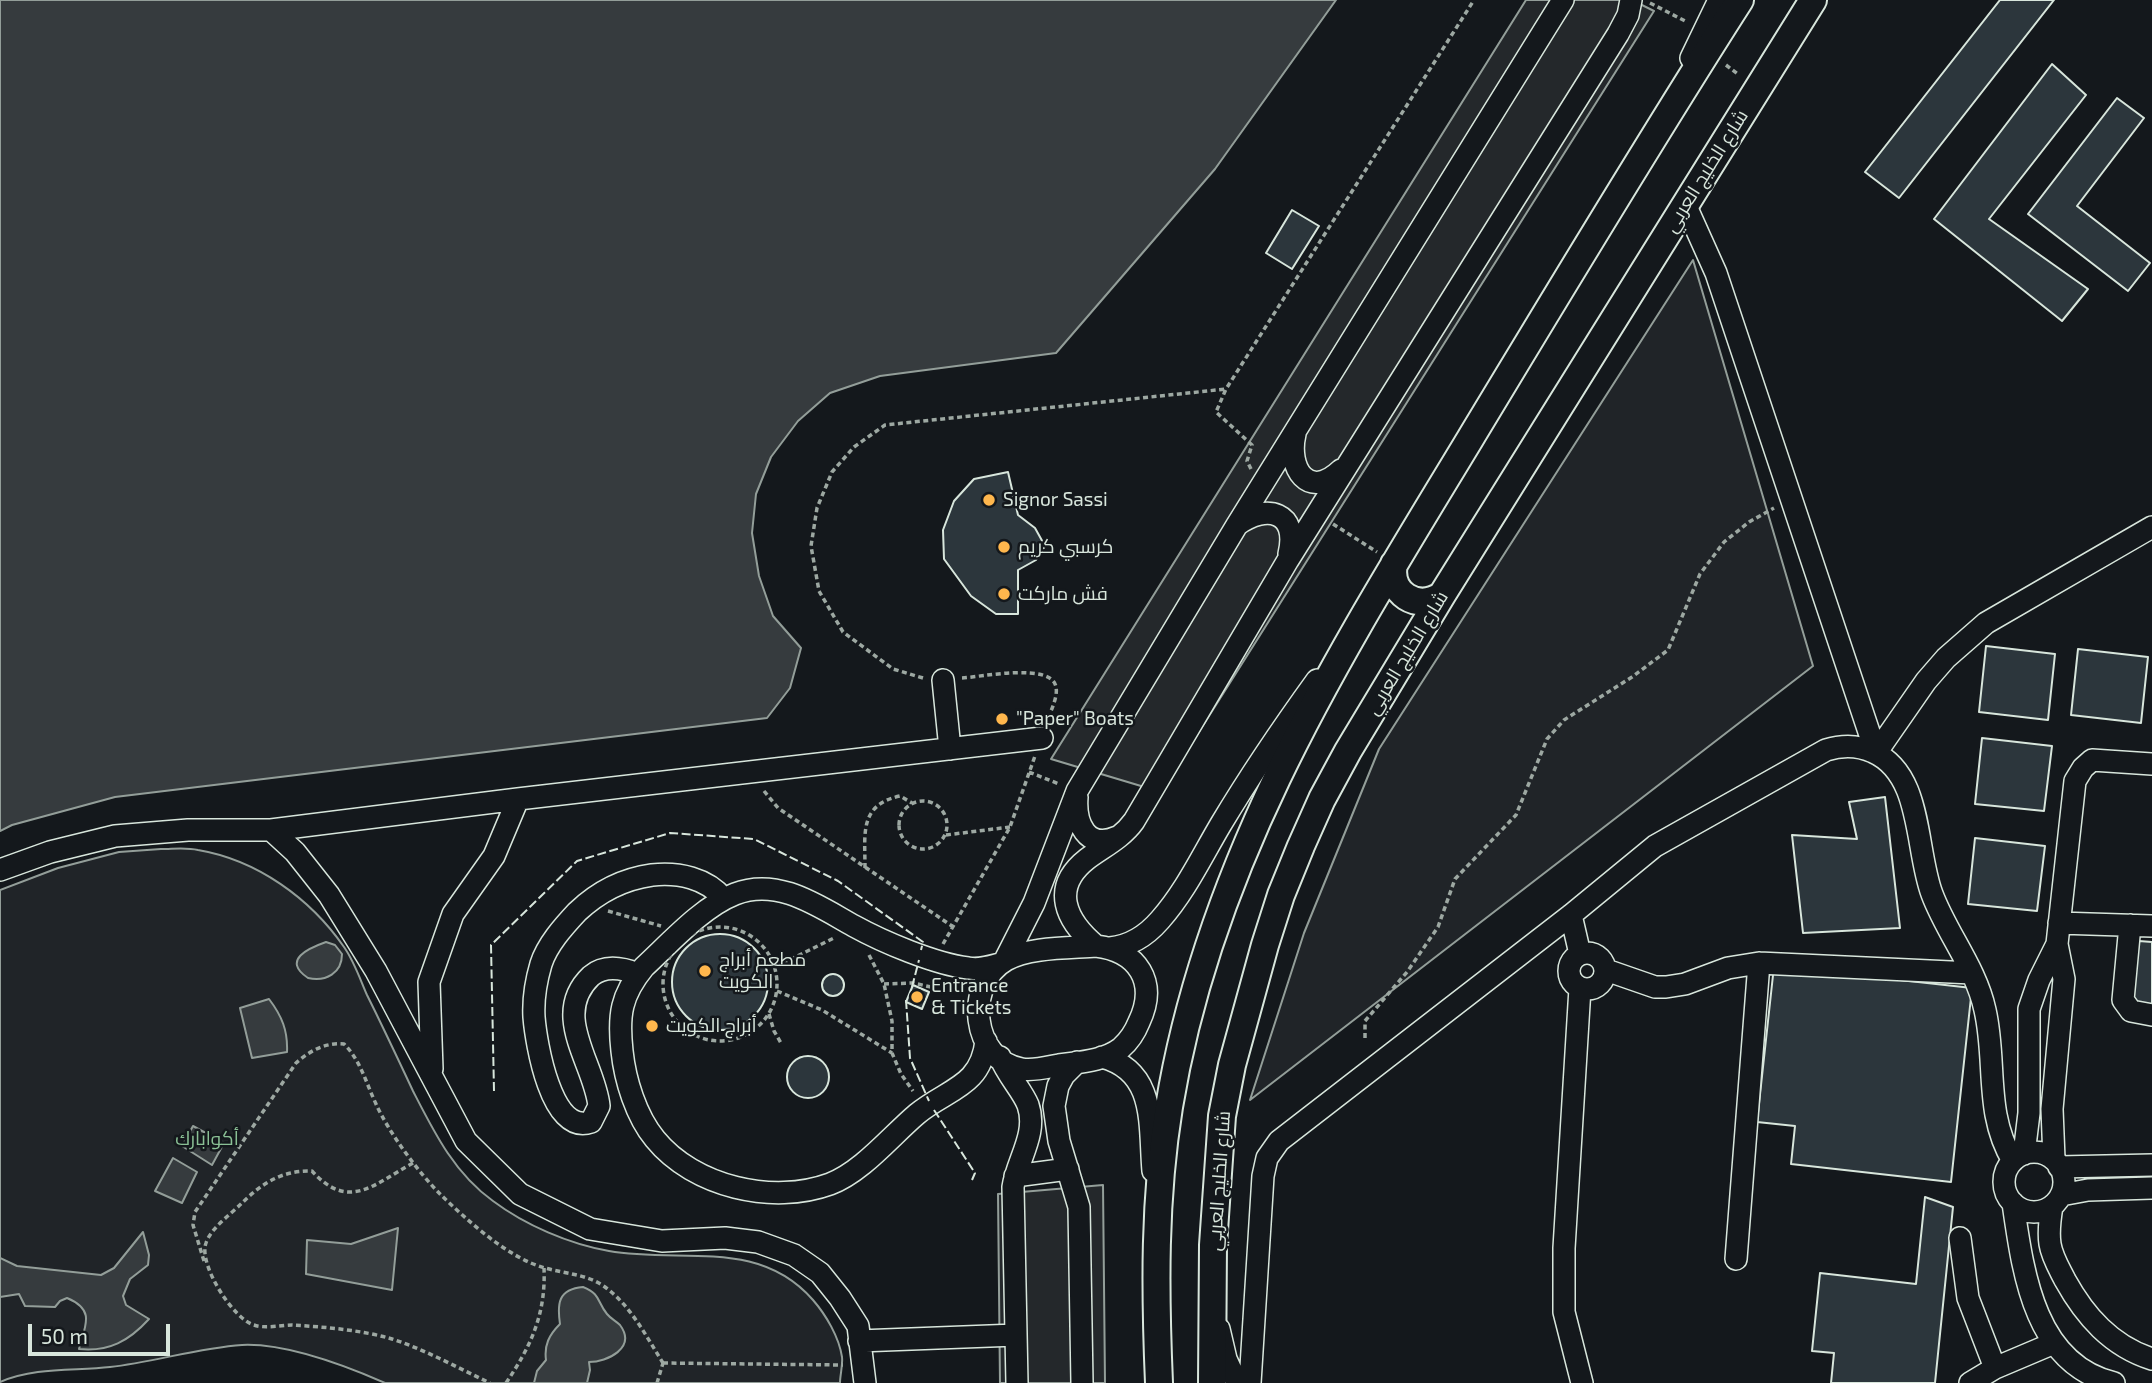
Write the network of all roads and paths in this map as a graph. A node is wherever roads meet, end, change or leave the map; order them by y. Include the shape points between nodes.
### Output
1 (1475, 0) edge
2 (1563, 0) edge
3 (1631, 0) edge
4 (1646, 0) edge
5 (1719, 0) edge
6 (1740, 0) edge
7 (1813, 0) edge
8 (1706, 40) junction
9 (1758, 88) junction
10 (1685, 204) junction
11 (1226, 389) junction
12 (1296, 432) junction
13 (1348, 463) junction
14 (1259, 489) junction
15 (1791, 498) junction
16 (1317, 513) junction
17 (1237, 525) junction
18 (2152, 527) edge
19 (1287, 560) junction
20 (1394, 564) junction
21 (1442, 595) junction
22 (1356, 628) junction
23 (943, 680) junction
24 (1042, 738) junction
25 (950, 749) junction
26 (1876, 753) junction
27 (2152, 764) edge
28 (749, 772) junction
29 (1029, 772) junction
30 (1077, 791) junction
31 (518, 799) junction
32 (912, 803) junction
33 (1010, 827) junction
34 (271, 830) junction
35 (946, 835) junction
36 (1121, 835) junction
37 (865, 868) junction
38 (0, 870) edge
39 (724, 899) junction
40 (584, 905) junction
41 (1572, 915) junction
42 (2130, 925) junction
43 (952, 926) junction
44 (2152, 926) edge
45 (856, 927) junction
46 (687, 933) junction
47 (2058, 933) junction
48 (1103, 947) junction
49 (1580, 954) junction
50 (935, 960) junction
51 (1002, 962) junction
52 (1759, 963) junction
53 (775, 967) junction
54 (1606, 970) junction
55 (1972, 973) junction
56 (638, 974) junction
57 (884, 984) junction
58 (1580, 988) junction
59 (777, 991) junction
60 (769, 1014) junction
61 (2152, 1015) edge
62 (1365, 1038) dead end
63 (781, 1043) dead end
64 (993, 1049) junction
65 (892, 1053) junction
66 (1102, 1057) junction
67 (1077, 1062) junction
68 (433, 1075) junction
69 (925, 1108) junction
70 (2018, 1157) junction
71 (413, 1163) junction
72 (2056, 1163) junction
73 (2152, 1165) edge
74 (1068, 1169) junction
75 (1015, 1176) junction
76 (2152, 1188) edge
77 (2056, 1200) junction
78 (2013, 1203) junction
79 (1157, 1221) junction
80 (1960, 1238) dead end
81 (1736, 1259) dead end
82 (204, 1261) junction
83 (544, 1268) junction
84 (1212, 1297) junction
85 (1016, 1335) junction
86 (859, 1341) junction
87 (2054, 1343) junction
88 (2152, 1359) edge
89 (663, 1363) junction
90 (1995, 1368) junction
91 (863, 1374) edge
92 (490, 1383) edge
93 (506, 1383) edge
94 (657, 1383) edge
95 (1017, 1383) edge
96 (1082, 1383) edge
97 (1159, 1383) edge
98 (1212, 1383) edge
99 (1237, 1383) edge
100 (1251, 1383) edge
101 (1583, 1383) edge
102 (1970, 1383) edge
103 (2114, 1383) edge

1 - 11 path
2 - 12 street
3 - 13 street via 1618,34
4 - 8 path
5 - 8 street
6 - 8 main road
7 - 9 main road, شارع الخليج العربي
8 - 9 path
8 - 20 main road via 1664,119
9 - 10 main road, شارع الخليج العربي
10 - 15 street via 1716,273
10 - 21 main road, شارع الخليج العربي
11 - 14 path via 1216,412 1252,445 1247,461
11 - 23 path via 885,425 854,447 832,472 817,508 811,546 819,591 843,632 893,669
12 - 13 street via 1294,462 1305,479 1324,482
12 - 14 street
13 - 16 street
14 - 17 street
15 - 26 street
15 - 62 path via 1724,542 1700,573 1668,649 1564,720 1548,740 1516,815 1455,879 1438,927 1365,1021
16 - 19 street
16 - 20 path
17 - 19 street via 1256,514 1279,517 1292,535
17 - 30 street
18 - 26 street via 1986,622 1926,681
19 - 36 street via 1134,821
20 - 21 main road via 1395,584 1409,599 1430,601
20 - 22 main road
21 - 84 main road, شارع الخليج العربي via 1328,787 1281,895 1222,1116
22 - 48 street via 1265,755 1162,918 1136,940
22 - 79 main road via 1283,762 1220,910 1169,1106
23 - 24 path via 1047,674 1057,689
23 - 25 street
24 - 25 street
24 - 29 path
25 - 28 street
26 - 41 street via 1844,746 1815,755 1655,846
26 - 55 street via 1894,766 1906,784 1924,872
27 - 47 street via 2098,759 2079,773
28 - 31 street
28 - 37 path via 778,808
29 - 30 path
29 - 33 path
30 - 36 street via 1077,817 1085,832 1102,841
30 - 51 street via 1034,903
31 - 34 street
31 - 68 street via 494,856 453,914 429,982
32 - 35 path via 935,803 948,823
32 - 35 path via 902,812 902,838 925,850
32 - 37 path via 900,796 875,806 866,822
33 - 35 path
33 - 43 path
34 - 38 street via 115,836
34 - 68 street via 329,895
36 - 48 street via 1083,862 1065,893 1071,920
37 - 43 path
39 - 40 street via 703,882 663,874 617,885
39 - 45 street via 750,890 776,890 813,902
39 - 46 street
40 - 46 path
40 - 56 street via 546,952 534,998 545,1074 559,1108 573,1121 591,1122 599,1106 578,1039 577,996 590,977 606,969
41 - 49 street
41 - 100 street via 1271,1149 1261,1191
42 - 44 street
42 - 47 street
42 - 61 street via 2123,1000 2131,1012
43 - 50 path
45 - 50 street
45 - 53 path
45 - 57 path
46 - 53 path via 724,926 741,930 756,939
46 - 56 street
46 - 60 path via 667,959 662,975 662,993 678,1024 692,1034 726,1041 743,1037
47 - 70 street via 2029,1009 2029,1113
47 - 72 street via 2064,979 2052,1109
48 - 51 street via 1029,952
48 - 66 street via 1138,966 1146,993 1133,1033 1121,1048
49 - 54 street via 1594,954
49 - 58 street via 1569,971
50 - 51 street via 968,968
50 - 57 path via 931,987
51 - 64 street via 986,982 979,1001 978,1020
52 - 54 street via 1666,987
52 - 55 street
52 - 81 street
53 - 59 path
54 - 58 street via 1598,986
55 - 70 street via 1988,1026 1997,1127
56 - 69 street via 624,998 620,1025 630,1087 655,1139 701,1175 759,1191 827,1185 853,1171
57 - 65 path via 892,1021
58 - 101 street via 1564,1312
59 - 60 path
59 - 65 path via 822,1010
60 - 63 path
64 - 67 street via 1013,1066 1030,1069
64 - 69 street via 971,1078
64 - 75 street via 1030,1113 1030,1131
65 - 69 path
66 - 67 street
66 - 79 street via 1128,1068 1145,1093
67 - 74 street via 1064,1074 1054,1098
68 - 86 street via 466,1141 520,1194 590,1229 662,1241 725,1238 758,1242 794,1255 820,1273 840,1298 858,1326
70 - 72 street via 2037,1152
70 - 78 street via 2007,1169 2004,1182
71 - 82 path via 358,1192 339,1192 312,1171 293,1170 253,1193 219,1226 206,1242
71 - 82 path via 377,1107 355,1055 344,1044 332,1043 306,1054 195,1212 193,1225
71 - 83 path via 477,1226 517,1258
72 - 73 street
72 - 77 street via 2064,1178
74 - 75 street
74 - 96 street via 1079,1207
75 - 85 street
76 - 77 street via 2088,1190
77 - 78 street via 2032,1211
77 - 88 street via 2050,1245 2078,1303 2116,1342
78 - 87 street via 2026,1278
79 - 97 main road
80 - 90 street via 1969,1298
82 - 92 path via 232,1308 253,1325 293,1325 391,1339
83 - 89 path via 579,1275 623,1301
83 - 93 path via 545,1294 537,1328
84 - 98 main road, شارع الخليج العربي
84 - 99 street via 1226,1359
85 - 86 street
85 - 95 street
86 - 91 street
87 - 90 street
87 - 103 street via 2081,1370
89 - 91 path
89 - 94 path
90 - 102 street

